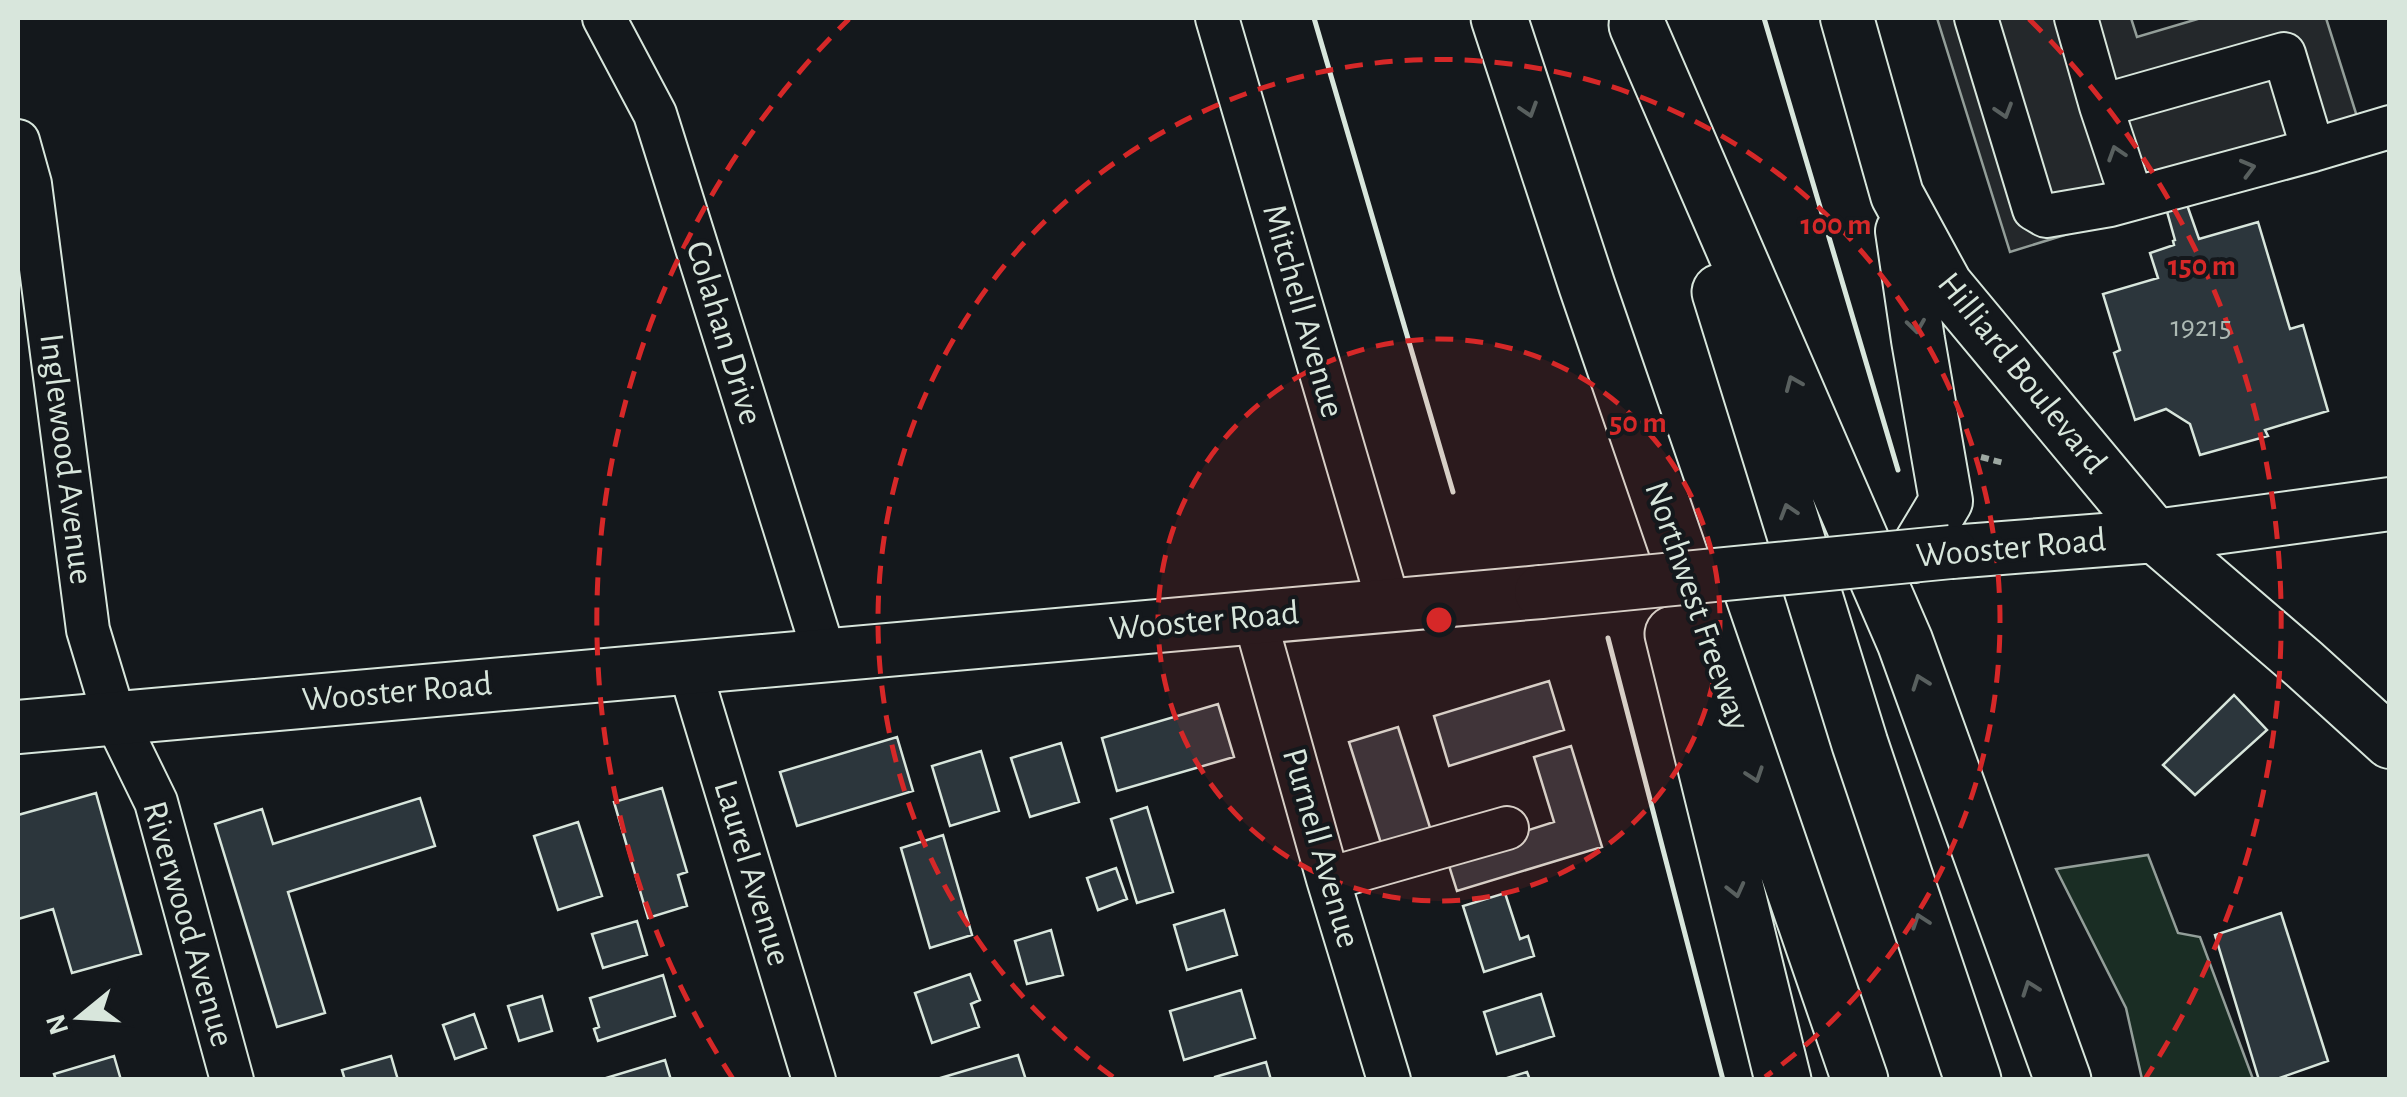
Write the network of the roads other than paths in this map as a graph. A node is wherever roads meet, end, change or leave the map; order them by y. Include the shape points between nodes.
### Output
1 (604, 18) edge
2 (1217, 18) edge
3 (1499, 18) edge
4 (1847, 18) edge
5 (1976, 18) edge
6 (2076, 18) edge
7 (1636, 21) edge
8 (2102, 106) junction
9 (2390, 127) edge
10 (18, 141) edge
11 (2313, 150) junction
12 (1897, 195) junction
13 (2132, 199) junction
14 (1588, 286) junction
15 (2390, 504) edge
16 (2155, 536) junction
17 (1932, 554) junction
18 (1390, 605) junction
19 (1254, 616) junction
20 (824, 656) junction
21 (689, 667) junction
22 (114, 716) junction
23 (18, 726) edge
24 (2390, 742) edge
25 (1507, 828) dead end
26 (1328, 878) junction
27 (232, 1080) edge
28 (814, 1080) edge
29 (1389, 1080) edge
30 (1782, 1080) edge
31 (1860, 1080) edge
32 (1973, 1080) edge
33 (2063, 1080) edge

1 - 20 street, Colahan Drive via 655,114
2 - 18 street, Mitchell Avenue
3 -> 14 highway, Northwest Freeway
4 - 12 main road, Hilliard Boulevard
5 -> 13 street via 2034,210 2046,216
6 - 8 street
32 -> 7 highway via 1860,744
33 -> 7 highway via 1905,642
8 - 11 street via 2284,54
13 -> 8 street
9 - 11 street
10 - 22 street, Inglewood Avenue via 30,184 88,630
13 -> 11 street
12 - 16 main road, Hilliard Boulevard via 1946,285
12 -> 17 main road via 1946,501
14 -> 30 highway
14 -> 31 highway, Northwest Freeway
15 - 16 main road, Wooster Road
16 - 17 main road, Wooster Road
16 - 24 main road, Hilliard Boulevard
17 - 18 main road, Wooster Road, bridge
18 - 19 main road, Wooster Road
19 - 20 main road, Wooster Road
19 - 26 street, Purnell Avenue
20 - 21 main road, Wooster Road
21 - 22 main road, Wooster Road
21 - 28 street, Laurel Avenue
22 - 23 main road, Wooster Road
22 - 27 street, Riverwood Avenue via 156,802
25 - 26 street
26 - 29 street, Purnell Avenue

